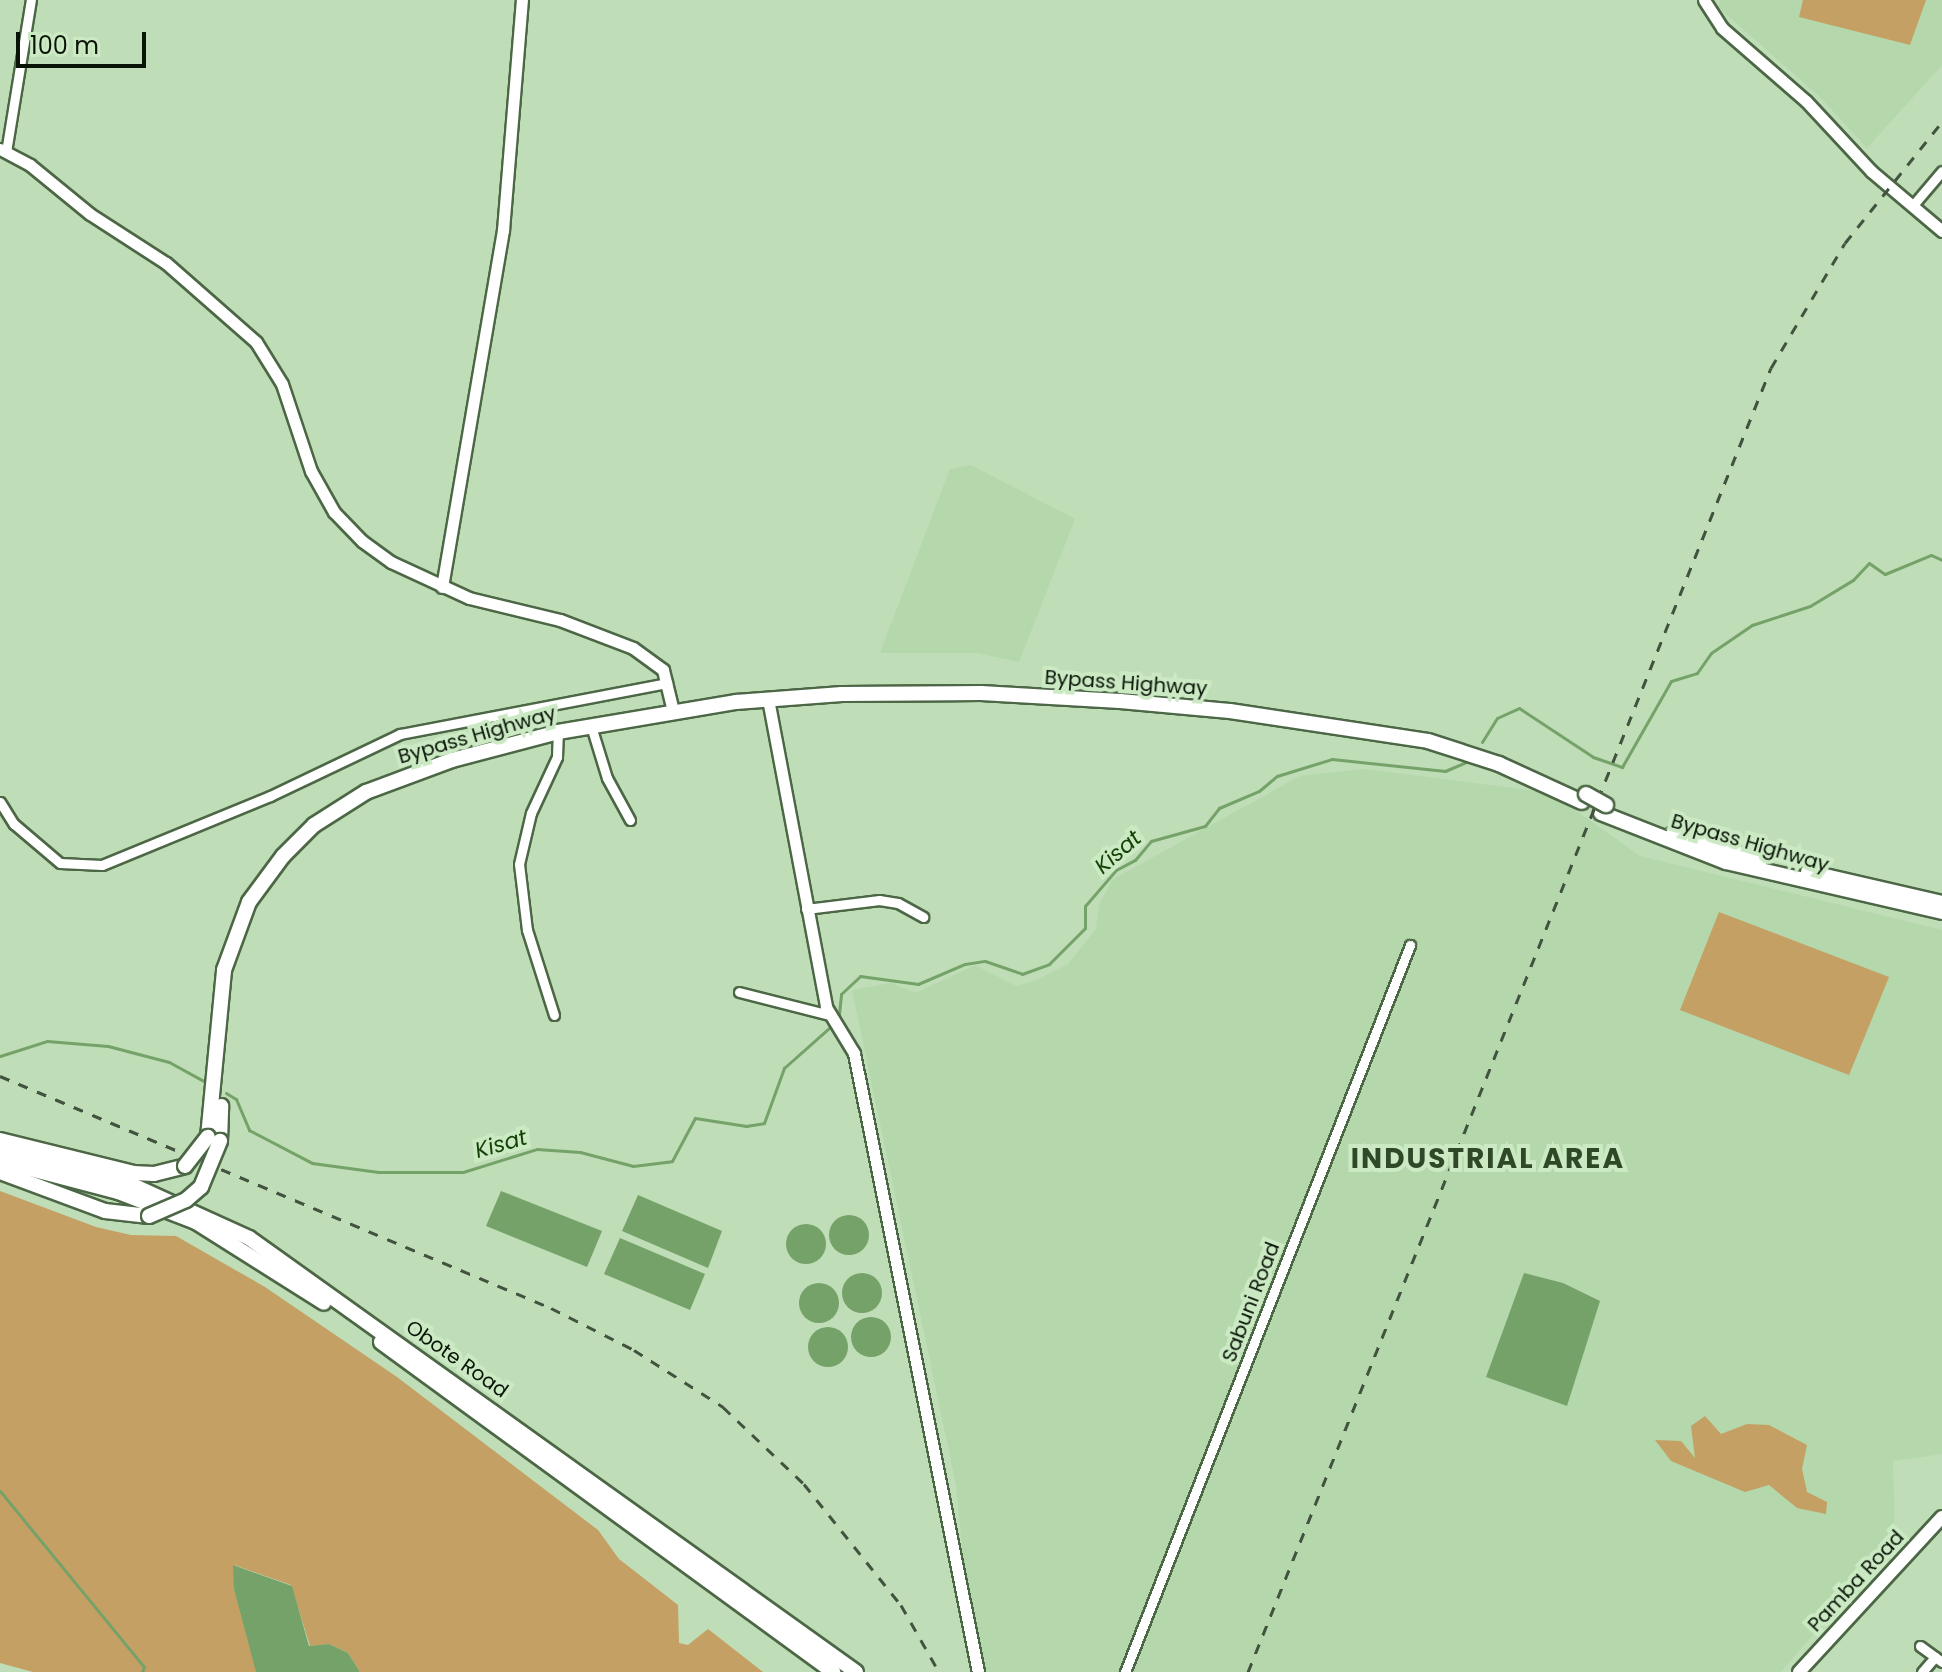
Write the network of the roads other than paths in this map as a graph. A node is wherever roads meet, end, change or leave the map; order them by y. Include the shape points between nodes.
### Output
1 (31, 0) edge
2 (522, 0) edge
3 (1704, 1) edge
4 (3, 151) edge
5 (1942, 171) edge
6 (1914, 204) junction
7 (1942, 231) edge
8 (442, 587) junction
9 (667, 683) junction
10 (768, 699) junction
11 (673, 711) junction
12 (591, 726) junction
13 (558, 732) junction
14 (0, 802) edge
15 (1604, 809) junction
16 (630, 820) dead end
17 (261, 890) junction
18 (1942, 903) edge
19 (806, 909) junction
20 (1942, 912) edge
21 (923, 917) dead end
22 (1410, 945) dead end
23 (739, 992) dead end
24 (554, 1015) dead end
25 (829, 1015) junction
26 (0, 1140) edge
27 (0, 1148) edge
28 (0, 1161) edge
29 (0, 1172) edge
30 (1942, 1517) edge
31 (1920, 1646) dead end
32 (1938, 1659) edge
33 (833, 1672) edge
34 (856, 1672) edge
35 (978, 1672) edge
36 (1125, 1672) edge
37 (1799, 1672) edge
38 (1922, 1672) edge

1 - 4 street
2 - 8 street via 503,230
3 - 6 street via 1710,16 1741,46 1806,101 1871,171
4 - 8 street via 166,263 256,342 282,384 300,446 334,512 391,562
5 - 6 street
6 - 7 street
8 - 9 street via 604,634 655,660
9 - 11 street
9 - 14 street, Bypass Highway via 400,734 122,861 85,868 60,863 14,824
10 - 11 main road, Bypass Highway
10 - 15 main road, Bypass Highway, bridge via 981,693 1316,715 1422,730 1500,754
10 - 19 street
11 - 12 main road, Bypass Highway
12 - 13 main road, Bypass Highway
12 - 16 street via 607,778
13 - 17 main road, Bypass Highway via 452,760 366,792 314,825
13 - 24 street via 557,757 531,813 519,864 527,930
15 - 18 main road, Bypass Highway via 1709,847
15 - 20 main road, Bypass Highway via 1726,862
17 - 26 main road, bridge via 224,970 213,1118 198,1154 170,1171 133,1173
17 - 29 main road, bridge via 228,988 220,1141 201,1187 167,1211 127,1215
19 - 21 street via 879,900 898,903
19 - 25 street
22 - 36 street, Sabuni Road
23 - 25 street
25 - 35 street via 854,1053
27 - 34 main road, Obote Road via 126,1182 249,1238
28 - 33 main road, Obote Road via 177,1214 279,1270
30 - 37 main road, Pamba Road
31 - 32 street
32 - 38 street

